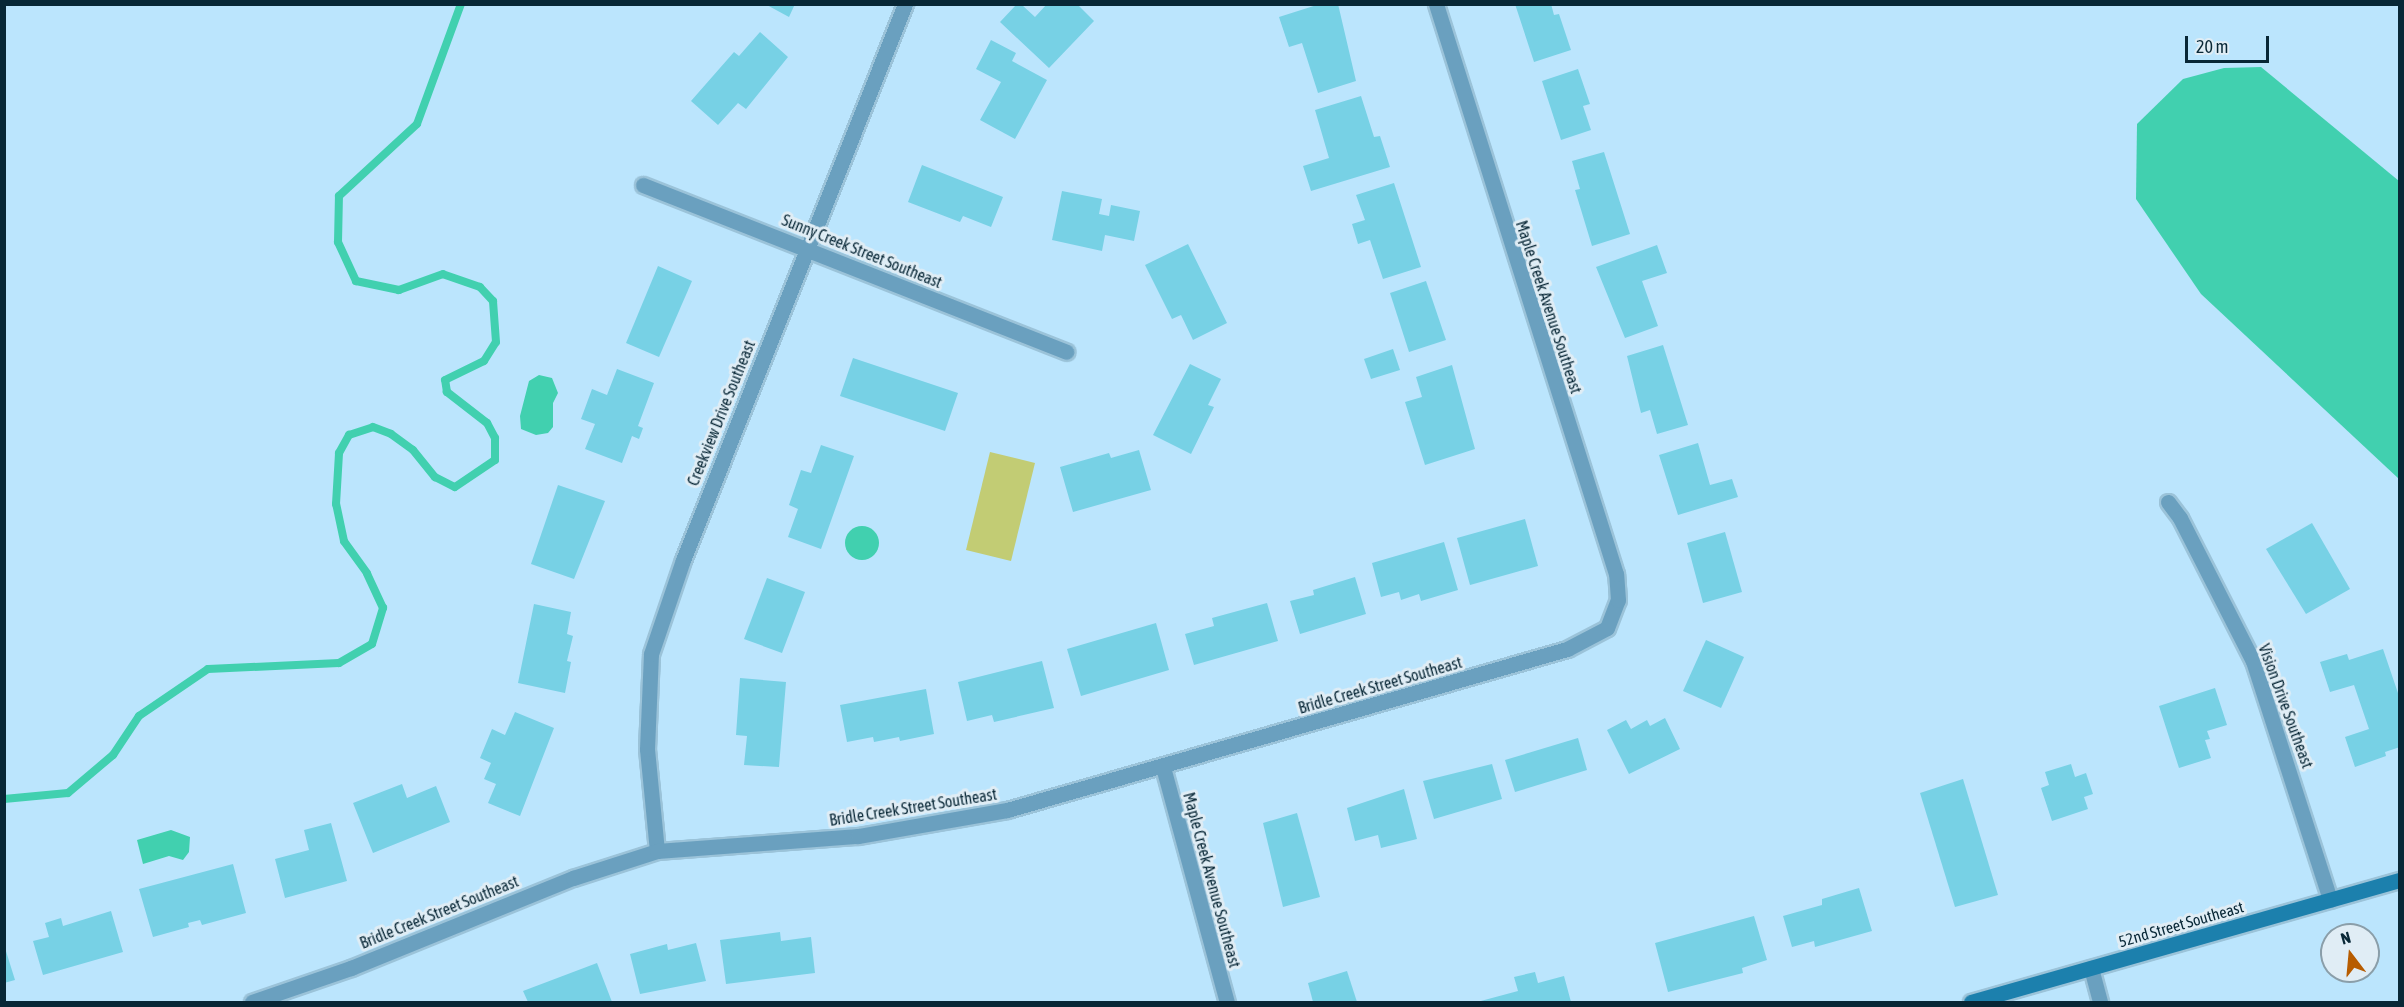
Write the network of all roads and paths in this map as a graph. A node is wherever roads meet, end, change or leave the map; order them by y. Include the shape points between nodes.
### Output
1 (905, 4) edge
2 (1436, 4) edge
3 (643, 185) dead end
4 (807, 247) junction
5 (1066, 352) dead end
6 (2168, 502) dead end
7 (1612, 621) joint
8 (1163, 767) junction
9 (657, 851) junction
10 (2400, 880) edge
11 (2330, 900) junction
12 (2091, 968) junction
13 (252, 1002) edge
14 (1227, 1002) edge
15 (1971, 1002) edge
16 (2100, 1002) edge

1 - 4 street, Creekview Drive Southeast
2 - 7 street, Maple Creek Avenue Southeast via 1617,574 1618,600
3 - 4 street, Sunny Creek Street Southeast
4 - 5 street, Sunny Creek Street Southeast
4 - 9 street, Creekview Drive Southeast via 683,560 651,654 647,749
6 - 11 street, Vision Drive Southeast via 2180,518 2253,662
7 - 8 street, Bridle Creek Street Southeast via 1607,628 1567,649
8 - 9 street, Bridle Creek Street Southeast via 1007,810 935,825 823,839
8 - 14 street, Maple Creek Avenue Southeast
9 - 13 street, Bridle Creek Street Southeast via 573,878 330,976
10 - 11 main road, 52nd Street Southeast
11 - 12 main road, 52nd Street Southeast
12 - 15 main road, 52nd Street Southeast
12 - 16 street

